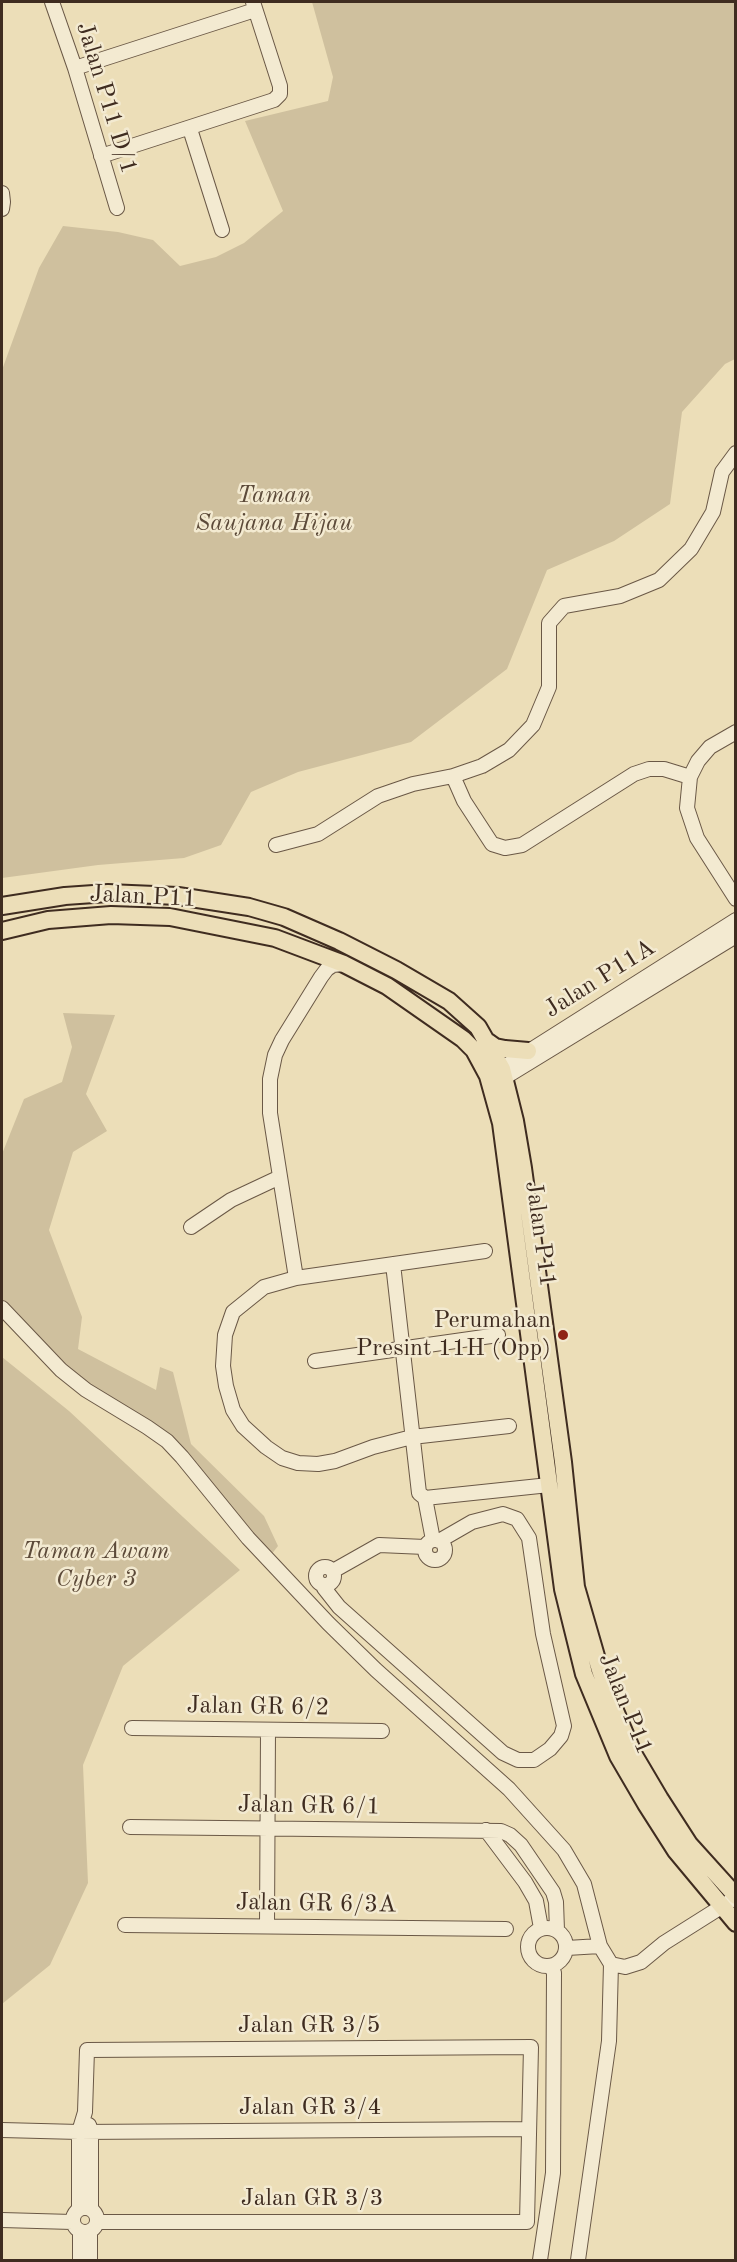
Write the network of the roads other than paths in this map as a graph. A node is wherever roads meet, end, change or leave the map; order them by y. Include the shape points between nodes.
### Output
1 (52, 2) edge
2 (254, 6) edge
3 (75, 68) junction
4 (190, 129) junction
5 (101, 156) junction
6 (2, 193) edge
7 (117, 208) dead end
8 (2, 209) edge
9 (222, 230) dead end
10 (735, 453) edge
11 (735, 732) edge
12 (453, 776) junction
13 (690, 777) junction
14 (276, 845) dead end
15 (734, 895) edge
16 (2, 906) edge
17 (2, 931) edge
18 (732, 933) edge
19 (308, 949) junction
20 (344, 964) junction
21 (321, 977) junction
22 (488, 1042) junction
23 (528, 1051) junction
24 (497, 1077) junction
25 (280, 1177) junction
26 (191, 1227) dead end
27 (485, 1251) dead end
28 (393, 1264) junction
29 (296, 1278) junction
30 (2, 1308) edge
31 (498, 1335) dead end
32 (402, 1349) junction
33 (315, 1361) dead end
34 (509, 1426) dead end
35 (412, 1437) junction
36 (563, 1462) junction
37 (549, 1485) junction
38 (424, 1498) junction
39 (568, 1506) junction
40 (432, 1543) junction
41 (132, 1728) dead end
42 (268, 1730) junction
43 (382, 1731) dead end
44 (130, 1827) dead end
45 (268, 1828) junction
46 (486, 1830) junction
47 (553, 1892) junction
48 (735, 1897) edge
49 (536, 1901) junction
50 (720, 1907) junction
51 (735, 1923) edge
52 (125, 1924) dead end
53 (267, 1926) junction
54 (541, 1928) junction
55 (506, 1929) dead end
56 (557, 1930) junction
57 (600, 1946) junction
58 (567, 1948) junction
59 (611, 1964) junction
60 (551, 1966) junction
61 (528, 2129) junction
62 (2, 2130) edge
63 (85, 2132) junction
64 (2, 2220) edge
65 (85, 2221) junction
66 (80, 2260) edge
67 (90, 2260) edge
68 (540, 2260) edge
69 (578, 2260) edge

1 - 3 street, Jalan P11 D/1
2 - 3 street
2 - 4 street via 280,94 274,100
3 - 5 street, Jalan P11 D/1
4 - 5 street
4 - 9 street
5 - 7 street, Jalan P11 D/1
6 - 8 street
10 - 12 street via 722,472 713,512 691,549 659,580 620,596 564,606 549,623 549,687 533,725 509,750 482,766
11 - 13 street via 710,747
12 - 13 street via 492,844 505,848 522,845 634,774 664,769
12 - 14 street via 378,796 318,834
13 - 15 street via 687,808 691,824
15 - 18 street via 729,917
16 - 22 main road, Jalan P11 via 108,893 178,896 249,907 284,917 396,970 450,1001 478,1026
17 - 19 main road, Jalan P11 via 48,920 111,915 170,917 242,930
18 - 23 street, Jalan P11A
18 - 24 street, Jalan P11A
19 - 20 main road, Jalan P11
19 - 21 street via 315,956
20 - 21 street via 333,965
20 - 24 main road, Jalan P11 via 387,986 462,1039
21 - 25 street via 282,1040 270,1079 270,1113
22 - 23 main road via 505,1050
22 - 24 main road, Jalan P11
23 - 24 street, Jalan P11A
24 - 36 main road, Jalan P11 via 523,1168
24 - 37 main road, Jalan P11
25 - 26 street via 231,1200
25 - 29 street
27 - 28 street
28 - 29 street
28 - 32 street
29 - 35 street via 264,1287 233,1312 225,1335 223,1366 233,1410 243,1426 282,1458 298,1463 335,1461
30 - 57 street via 53,1363 86,1390 167,1441 328,1623 509,1790 564,1850 584,1884
31 - 32 street
32 - 33 street
32 - 35 street
34 - 35 street
35 - 38 street via 419,1493
36 - 37 main road
36 - 39 main road, Jalan P11
37 - 38 street
37 - 39 main road
37 - 50 main road, Jalan P11 via 562,1589 584,1674 598,1709 618,1756 646,1804 676,1851
38 - 40 street
39 - 48 main road, Jalan P11 via 576,1587 613,1706 634,1755 660,1799 689,1844
40 - 40 street via 472,1522 503,1514 517,1519 529,1538 543,1634 564,1726 550,1749 534,1760 518,1760 503,1753 339,1607 316,1578 323,1567 333,1570 379,1545
41 - 42 street, Jalan GR 6/2
42 - 43 street, Jalan GR 6/2
42 - 45 street
44 - 45 street, Jalan GR 6/1
45 - 46 street, Jalan GR 6/1
45 - 53 street
46 - 47 street, Jalan GR 6/1 via 501,1831 521,1845
46 - 49 street
47 - 49 street
47 - 56 street
48 - 50 street
49 - 54 street
50 - 51 main road, Jalan P11
50 - 59 street via 641,1962 625,1967
52 - 53 street, Jalan GR 6/3A
53 - 55 street, Jalan GR 6/3A
54 - 56 street
54 - 60 street via 531,1936 529,1955 538,1964
56 - 58 street via 565,1938
57 - 58 street
57 - 59 street
58 - 60 street via 562,1959
59 - 69 street via 608,2048
60 - 68 street via 553,2173
61 - 63 street, Jalan GR 3/4
61 - 63 street, Jalan GR 3/5 via 531,2047 87,2050
61 - 65 street, Jalan GR 3/3 via 527,2222
62 - 63 street, Jalan GR 3/4
63 - 65 street
64 - 65 street, Jalan GR 3/3
65 - 66 street
65 - 67 street

